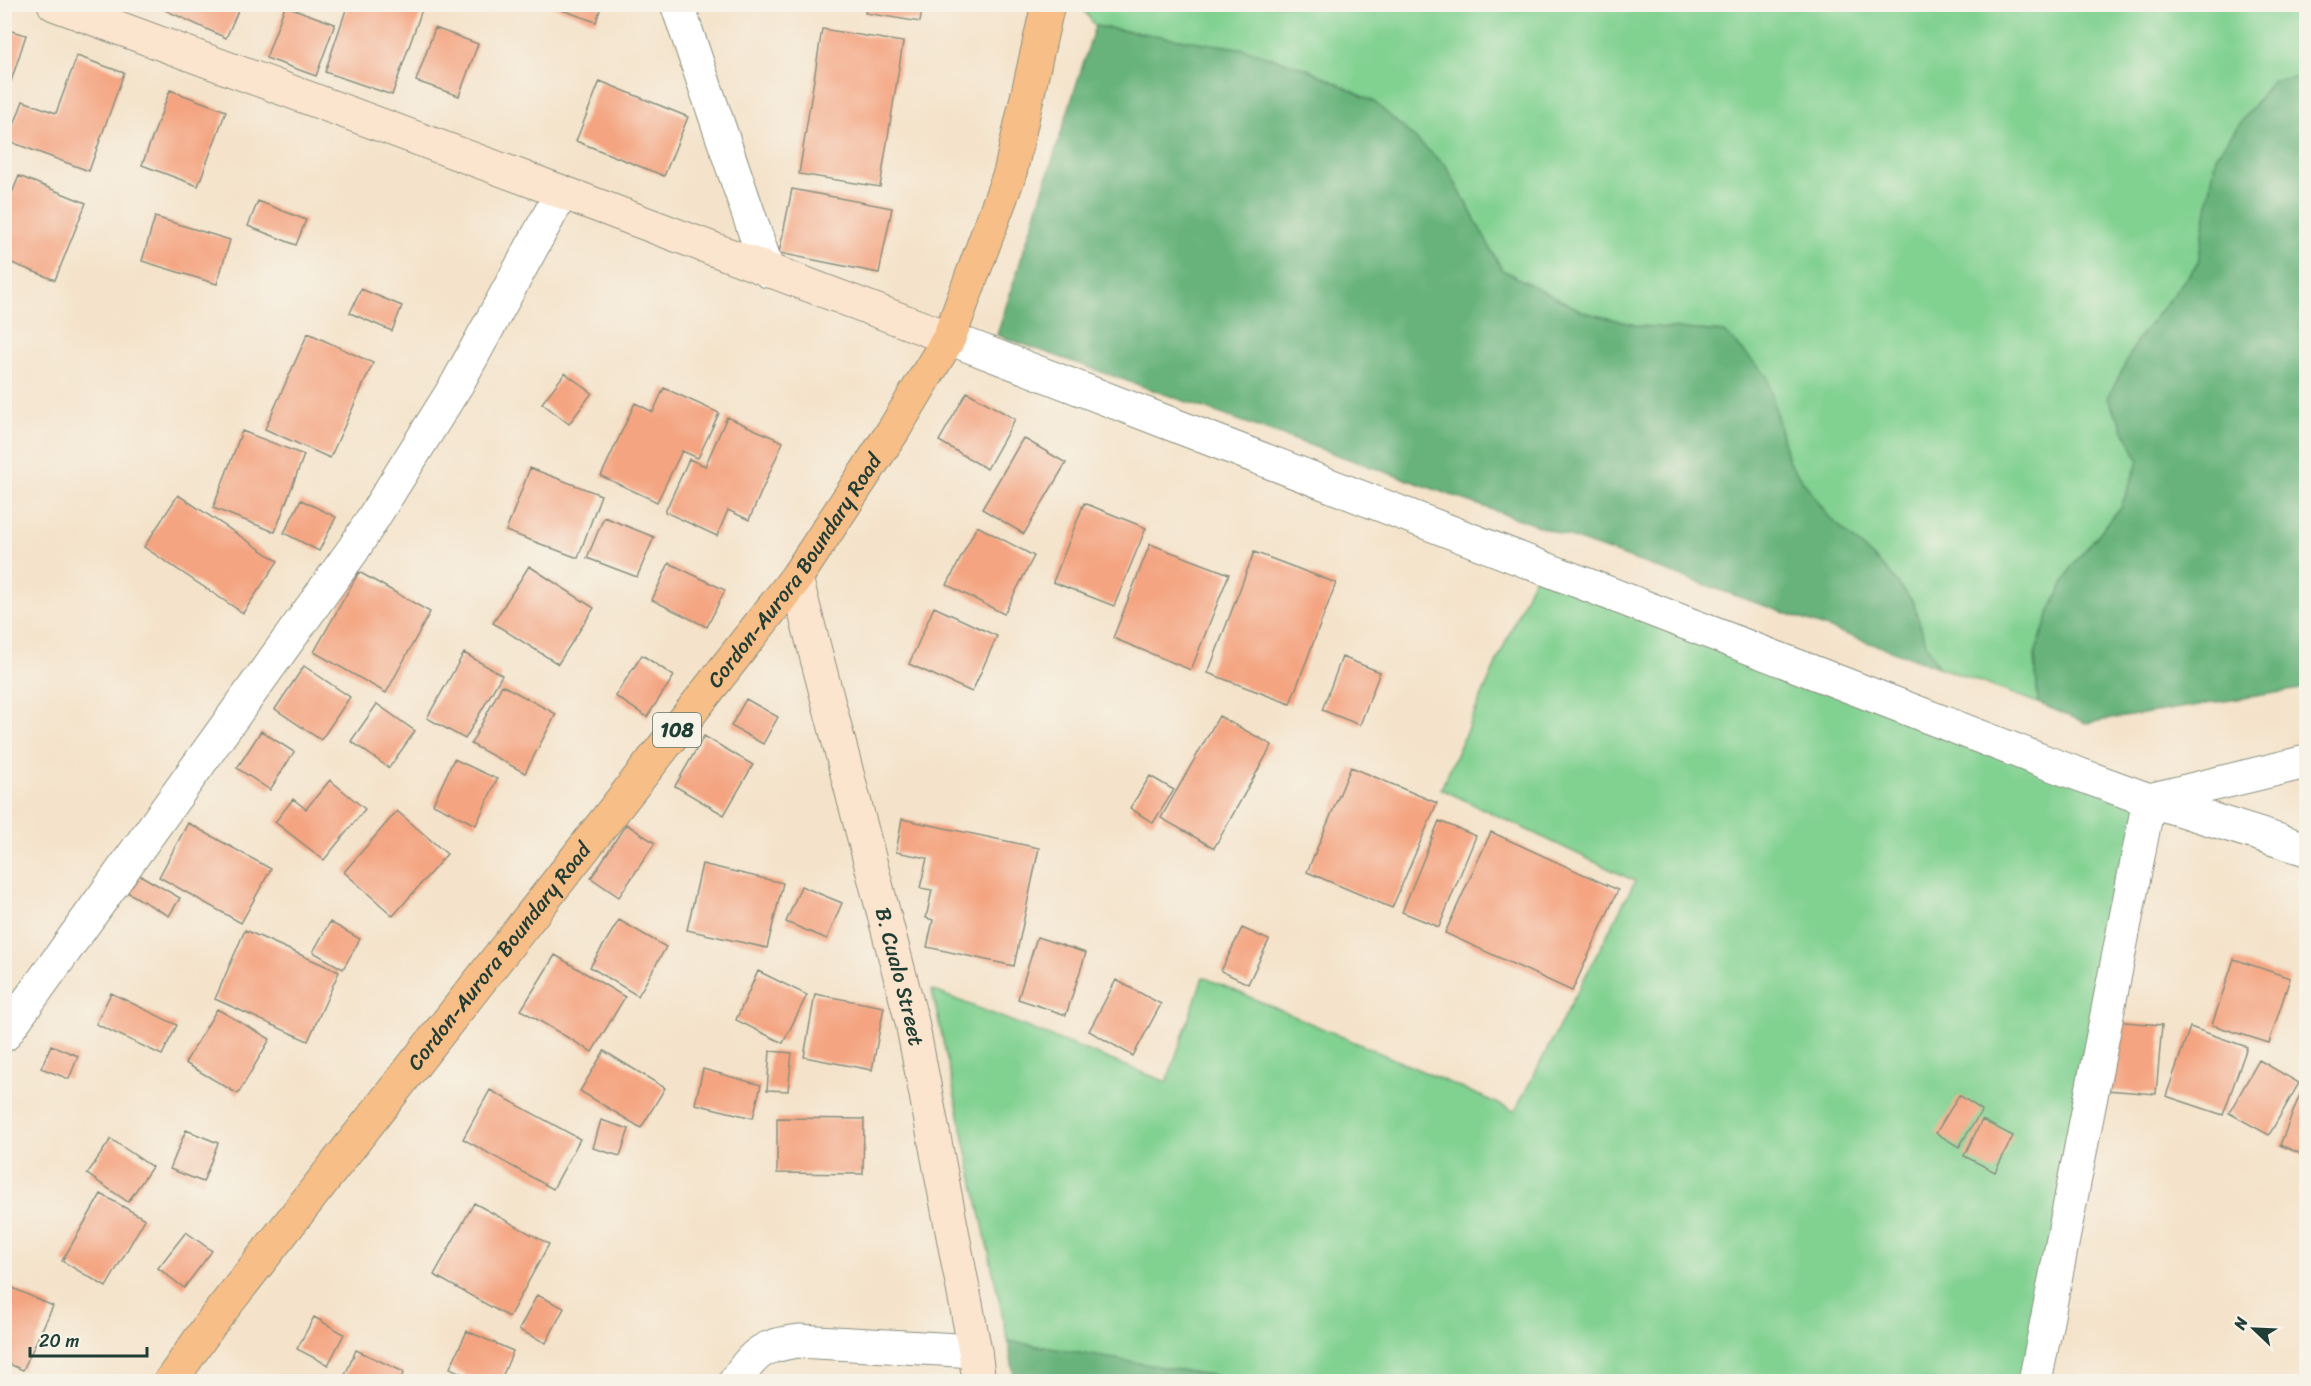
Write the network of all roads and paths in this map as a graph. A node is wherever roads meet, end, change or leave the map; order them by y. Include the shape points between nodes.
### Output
1 (54, 4) edge
2 (677, 4) edge
3 (1048, 4) edge
4 (562, 192) junction
5 (768, 272) junction
6 (949, 338) junction
7 (796, 578) junction
8 (2307, 762) edge
9 (2149, 800) junction
10 (2307, 849) edge
11 (4, 1035) edge
12 (976, 1366) edge
13 (170, 1382) edge
14 (735, 1382) edge
15 (2035, 1382) edge

1 - 4 street
2 - 5 street
3 - 6 main road, Cordon-Aurora Boundary Road / 108 via 1010,173
4 - 5 street
4 - 11 street via 457,384 353,550
5 - 6 street
6 - 7 main road, Cordon-Aurora Boundary Road / 108
6 - 9 street
7 - 12 street, B. Cualo Street via 912,1022
7 - 13 main road, Cordon-Aurora Boundary Road / 108 via 209,1326
8 - 9 street
9 - 10 street
9 - 15 street
12 - 14 street via 799,1341 773,1344 750,1359

